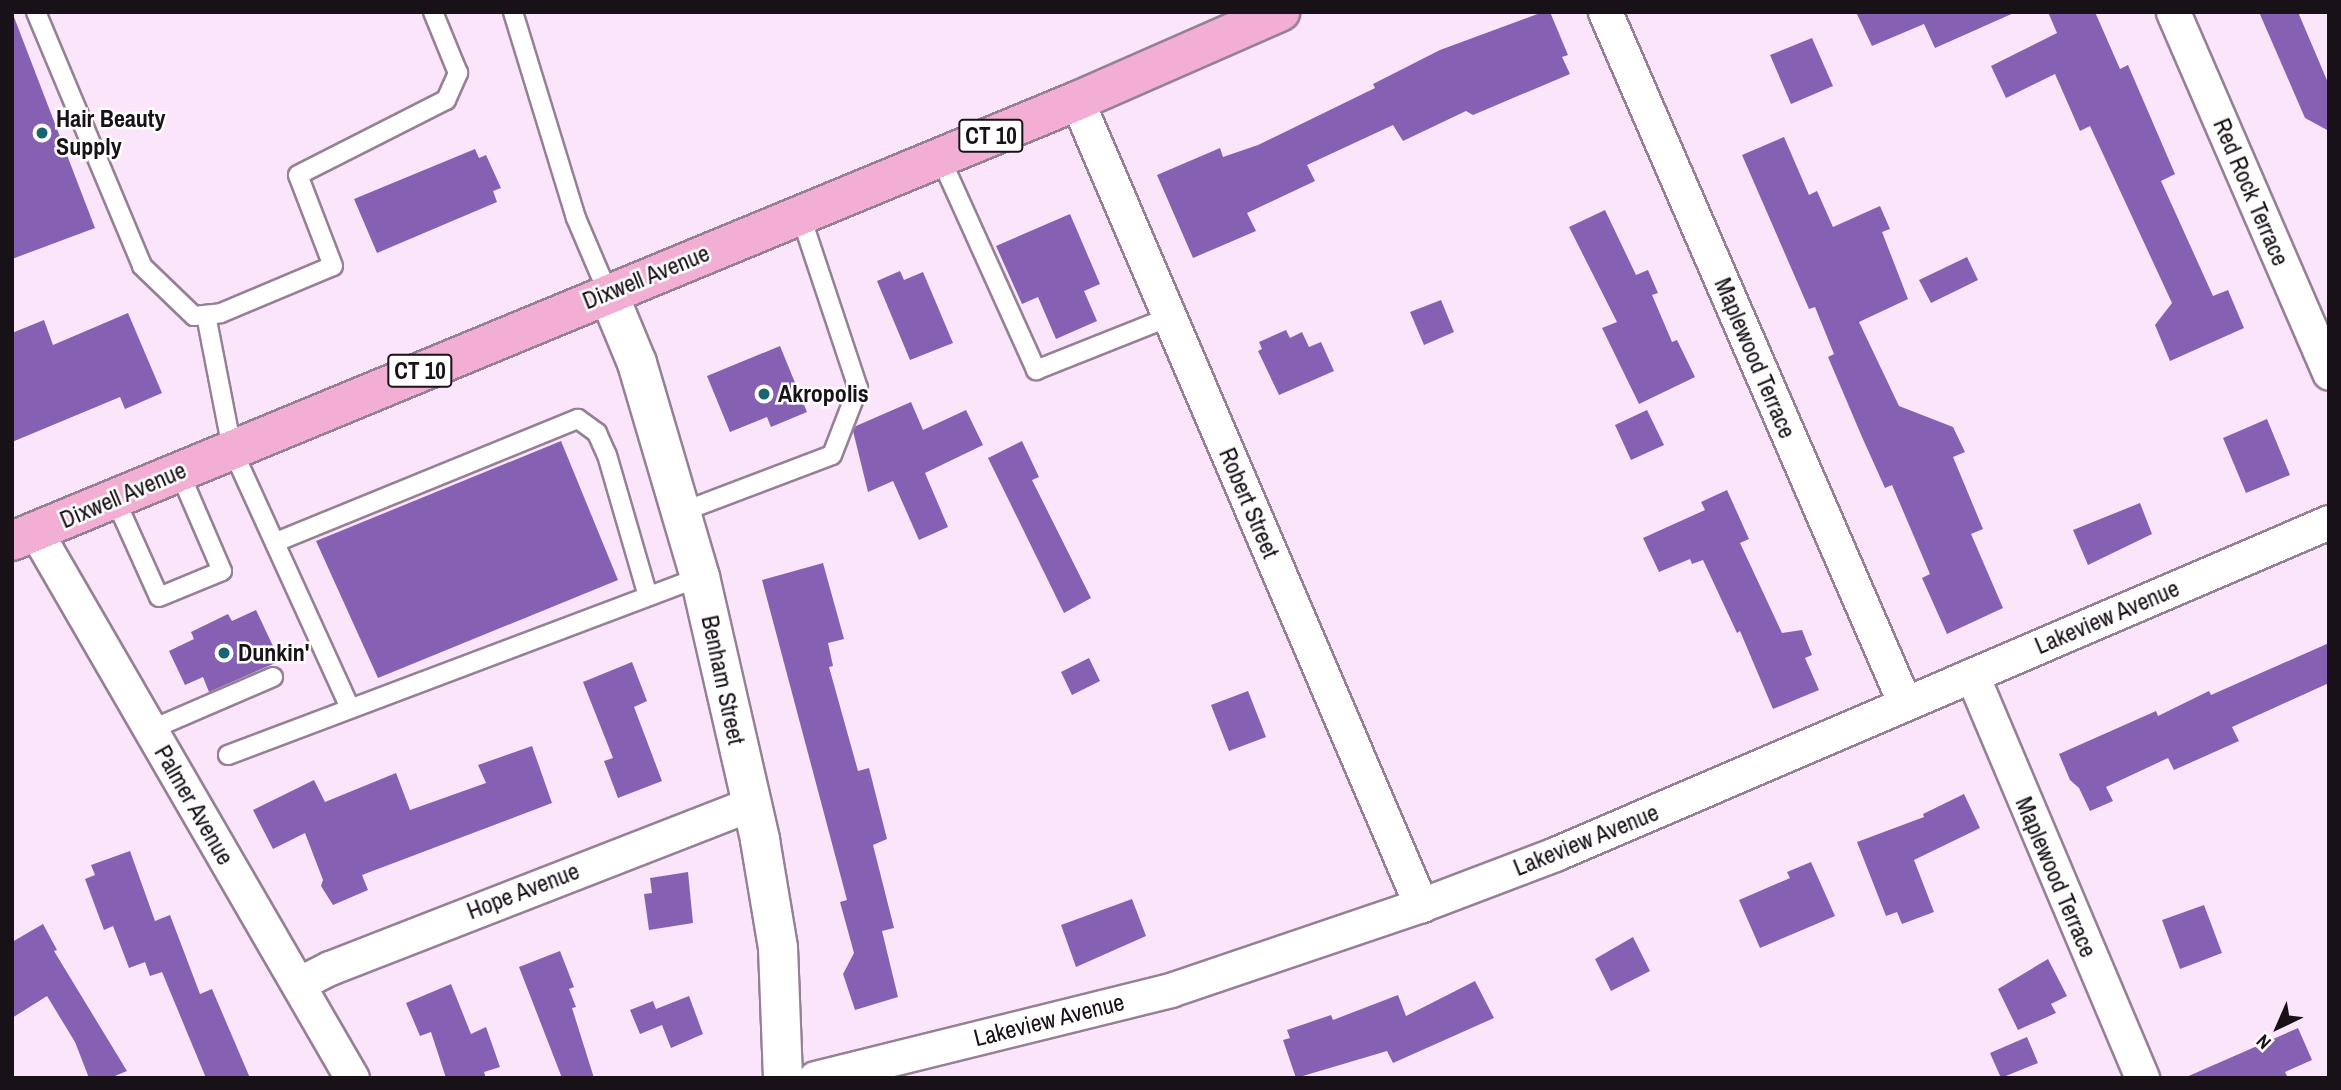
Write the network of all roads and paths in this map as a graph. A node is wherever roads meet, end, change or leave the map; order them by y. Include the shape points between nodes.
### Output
1 (36, 12) edge
2 (433, 12) edge
3 (513, 12) edge
4 (1280, 12) edge
5 (1605, 12) edge
6 (2173, 12) edge
7 (1077, 101) junction
8 (940, 157) junction
9 (800, 214) junction
10 (608, 293) junction
11 (206, 314) junction
12 (1169, 317) junction
13 (2329, 373) edge
14 (232, 449) junction
15 (180, 471) junction
16 (115, 499) junction
17 (682, 512) junction
18 (2329, 522) edge
19 (24, 537) edge
20 (276, 542) junction
21 (700, 577) junction
22 (648, 596) junction
23 (1972, 676) junction
24 (273, 677) dead end
25 (1905, 704) junction
26 (350, 708) junction
27 (150, 730) junction
28 (228, 755) dead end
29 (751, 804) junction
30 (1421, 905) junction
31 (298, 984) junction
32 (352, 1078) edge
33 (783, 1078) edge
34 (815, 1078) edge
35 (2142, 1078) edge

1 - 11 lane via 142,267 194,316
2 - 11 lane via 458,73 446,100 298,175 333,266 221,313
3 - 10 lane via 576,218
4 - 7 main road, Dixwell Avenue / CT 10
5 - 25 street, Maplewood Terrace
6 - 13 street, Red Rock Terrace
7 - 8 main road, Dixwell Avenue / CT 10
7 - 12 street, Robert Street
8 - 9 main road, Dixwell Avenue / CT 10
8 - 12 lane via 1036,370
9 - 10 main road, Dixwell Avenue / CT 10
9 - 17 lane via 858,388 832,455
10 - 14 main road, Dixwell Avenue / CT 10
10 - 17 main road, Benham Street via 637,363
11 - 14 lane
12 - 30 street, Robert Street
14 - 15 main road, Dixwell Avenue / CT 10
14 - 20 lane
15 - 16 main road, Dixwell Avenue / CT 10
15 - 16 lane via 222,571 159,597
16 - 19 main road, Dixwell Avenue / CT 10
17 - 21 main road, Benham Street
18 - 23 street, Lakeview Avenue
19 - 27 street, Palmer Avenue
20 - 22 lane via 578,419 597,433 607,455
20 - 26 lane
21 - 22 lane
21 - 29 main road, Benham Street
22 - 26 lane
23 - 25 street, Lakeview Avenue
23 - 35 street, Maplewood Terrace
24 - 27 lane
25 - 30 street, Lakeview Avenue via 1555,854
26 - 28 lane
27 - 31 street, Palmer Avenue
29 - 31 street, Hope Avenue
29 - 33 main road, Benham Street via 778,948
30 - 34 street, Lakeview Avenue via 1170,990
31 - 32 street, Palmer Avenue

